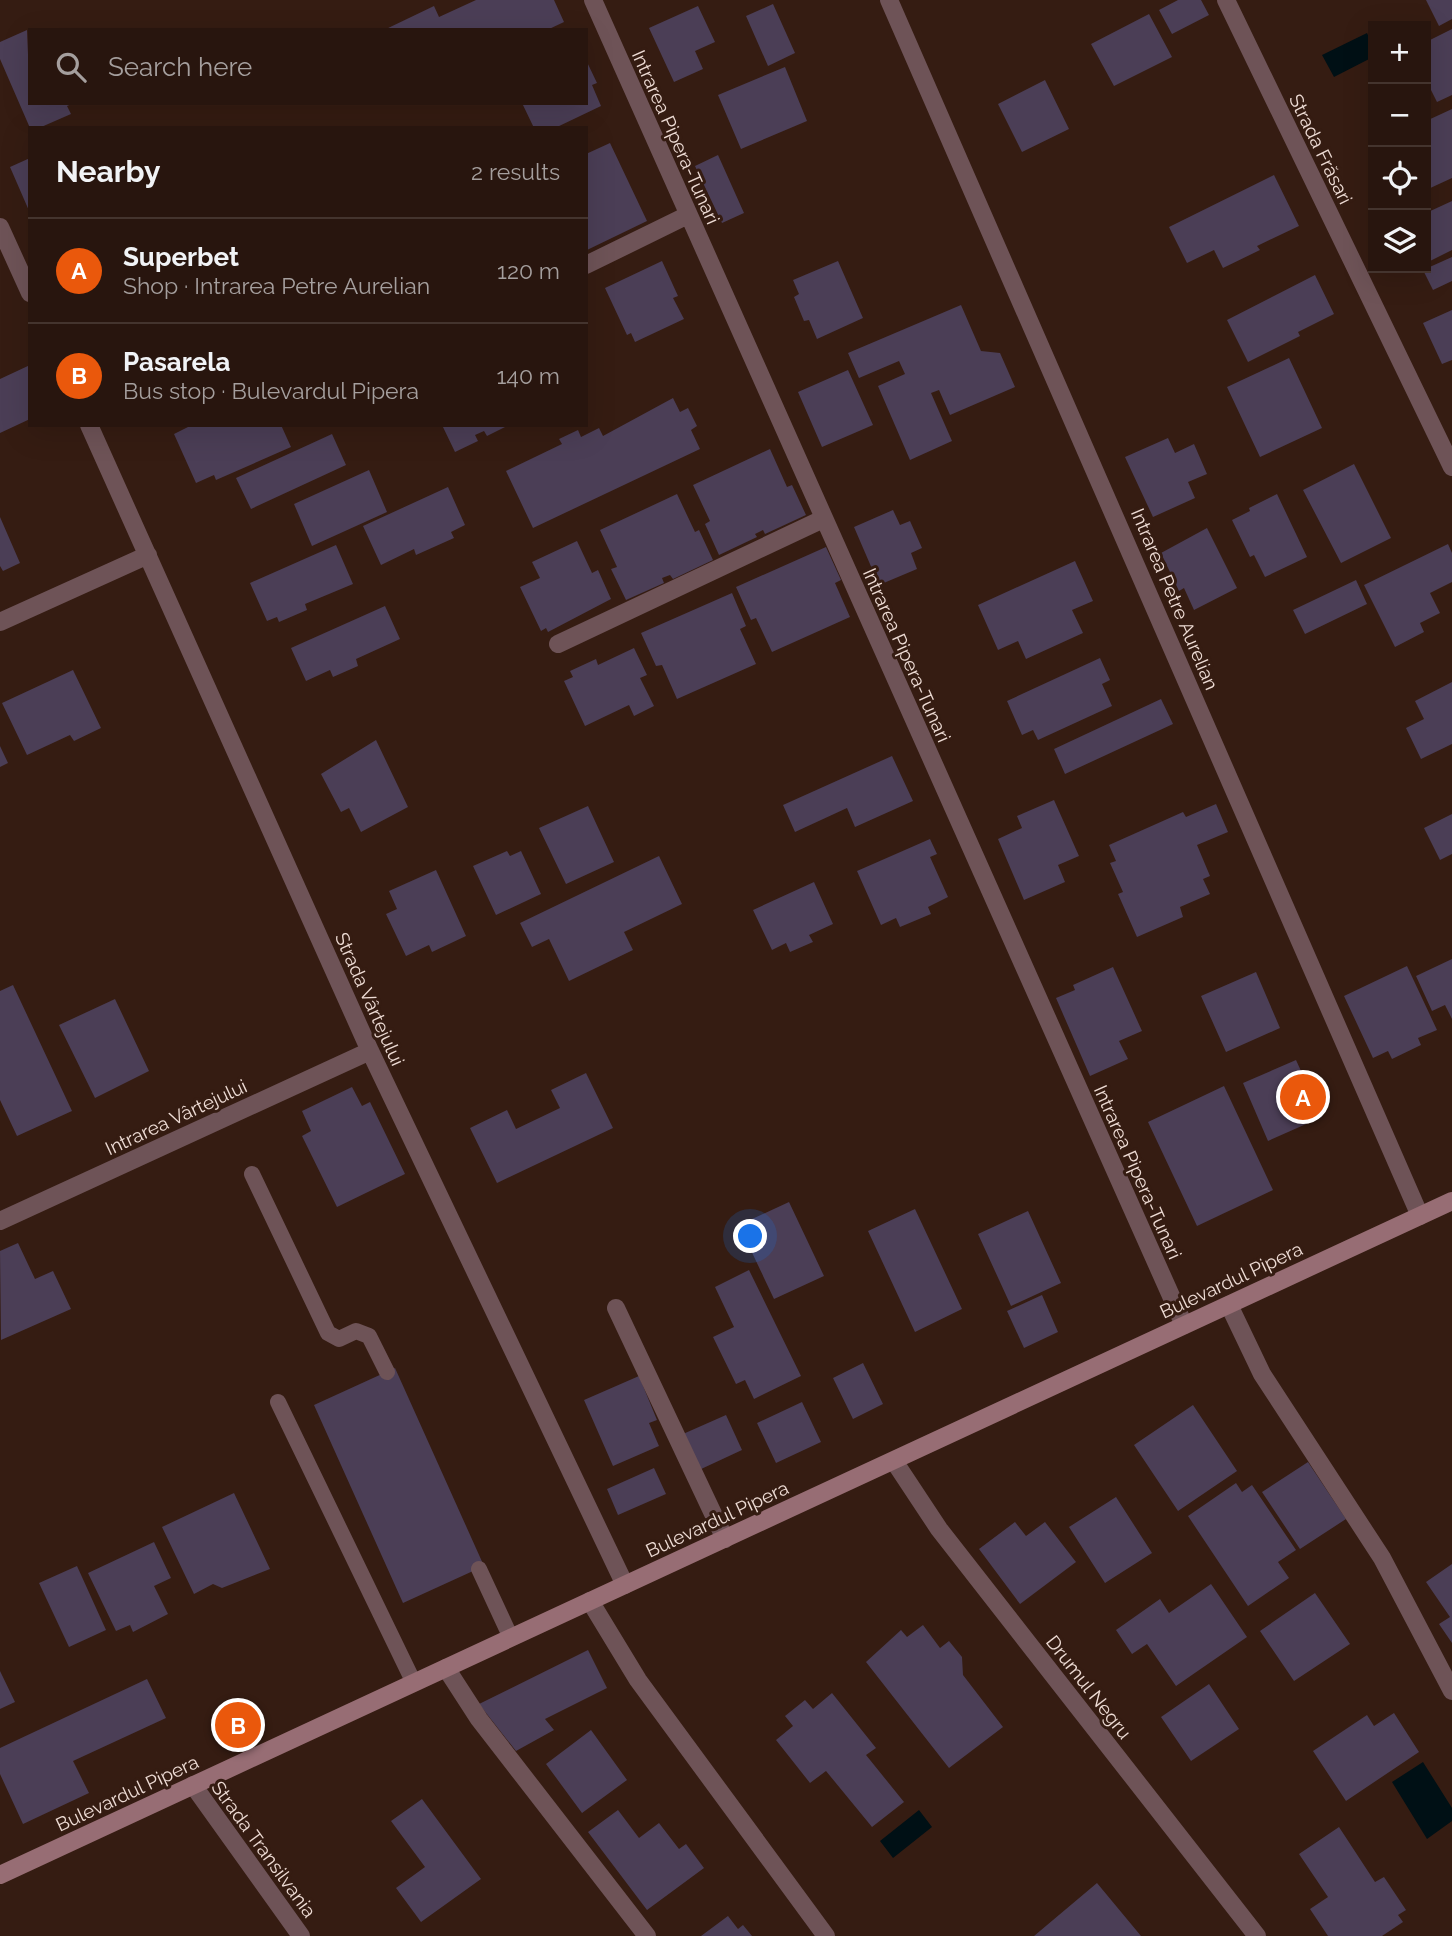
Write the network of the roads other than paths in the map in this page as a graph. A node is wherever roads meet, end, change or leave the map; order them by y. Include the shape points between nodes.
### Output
1 (593, 0) edge
2 (890, 0) edge
3 (1226, 0) edge
4 (688, 215) junction
5 (0, 228) edge
6 (588, 264) edge
7 (28, 289) edge
8 (90, 427) edge
9 (1452, 467) edge
10 (823, 519) junction
11 (148, 555) junction
12 (0, 622) edge
13 (558, 644) dead end
14 (370, 1051) junction
15 (252, 1174) dead end
16 (1452, 1201) edge
17 (1420, 1216) junction
18 (0, 1221) edge
19 (1229, 1305) junction
20 (616, 1308) dead end
21 (1184, 1325) junction
22 (387, 1372) dead end
23 (278, 1402) dead end
24 (894, 1461) junction
25 (725, 1539) junction
26 (479, 1569) dead end
27 (625, 1585) junction
28 (590, 1601) junction
29 (511, 1638) junction
30 (446, 1668) junction
31 (414, 1683) junction
32 (1452, 1691) edge
33 (193, 1786) junction
34 (0, 1875) edge
35 (301, 1936) edge
36 (647, 1936) edge
37 (826, 1936) edge
38 (1257, 1936) edge

1 - 4 street, Intrarea Pipera-Tunari
2 - 17 street, Intrarea Petre Aurelian
3 - 9 street, Strada Frăsari
4 - 6 street
4 - 10 street, Intrarea Pipera-Tunari
5 - 7 street
8 - 11 street, Strada Vârtejului
10 - 13 street
10 - 21 street, Intrarea Pipera-Tunari
11 - 12 street
11 - 14 street, Strada Vârtejului
14 - 18 street, Intrarea Vârtejului
14 - 27 street, Strada Vârtejului
15 - 22 lane via 328,1333 339,1339 356,1331 369,1336
16 - 17 main road, Bulevardul Pipera
17 - 19 main road, Bulevardul Pipera
19 - 21 main road, Bulevardul Pipera
19 - 32 street via 1262,1374 1382,1558
20 - 25 street
21 - 24 main road, Bulevardul Pipera
23 - 31 lane
24 - 25 main road, Bulevardul Pipera
24 - 38 street, Drumul Negru via 939,1529
25 - 27 main road, Bulevardul Pipera
26 - 29 lane
27 - 28 main road, Bulevardul Pipera
28 - 29 main road, Bulevardul Pipera
28 - 37 street via 638,1680
29 - 30 main road, Bulevardul Pipera
30 - 31 main road, Bulevardul Pipera
30 - 36 street via 479,1718
31 - 33 main road, Bulevardul Pipera
33 - 34 main road, Bulevardul Pipera
33 - 35 street, Strada Transilvania

